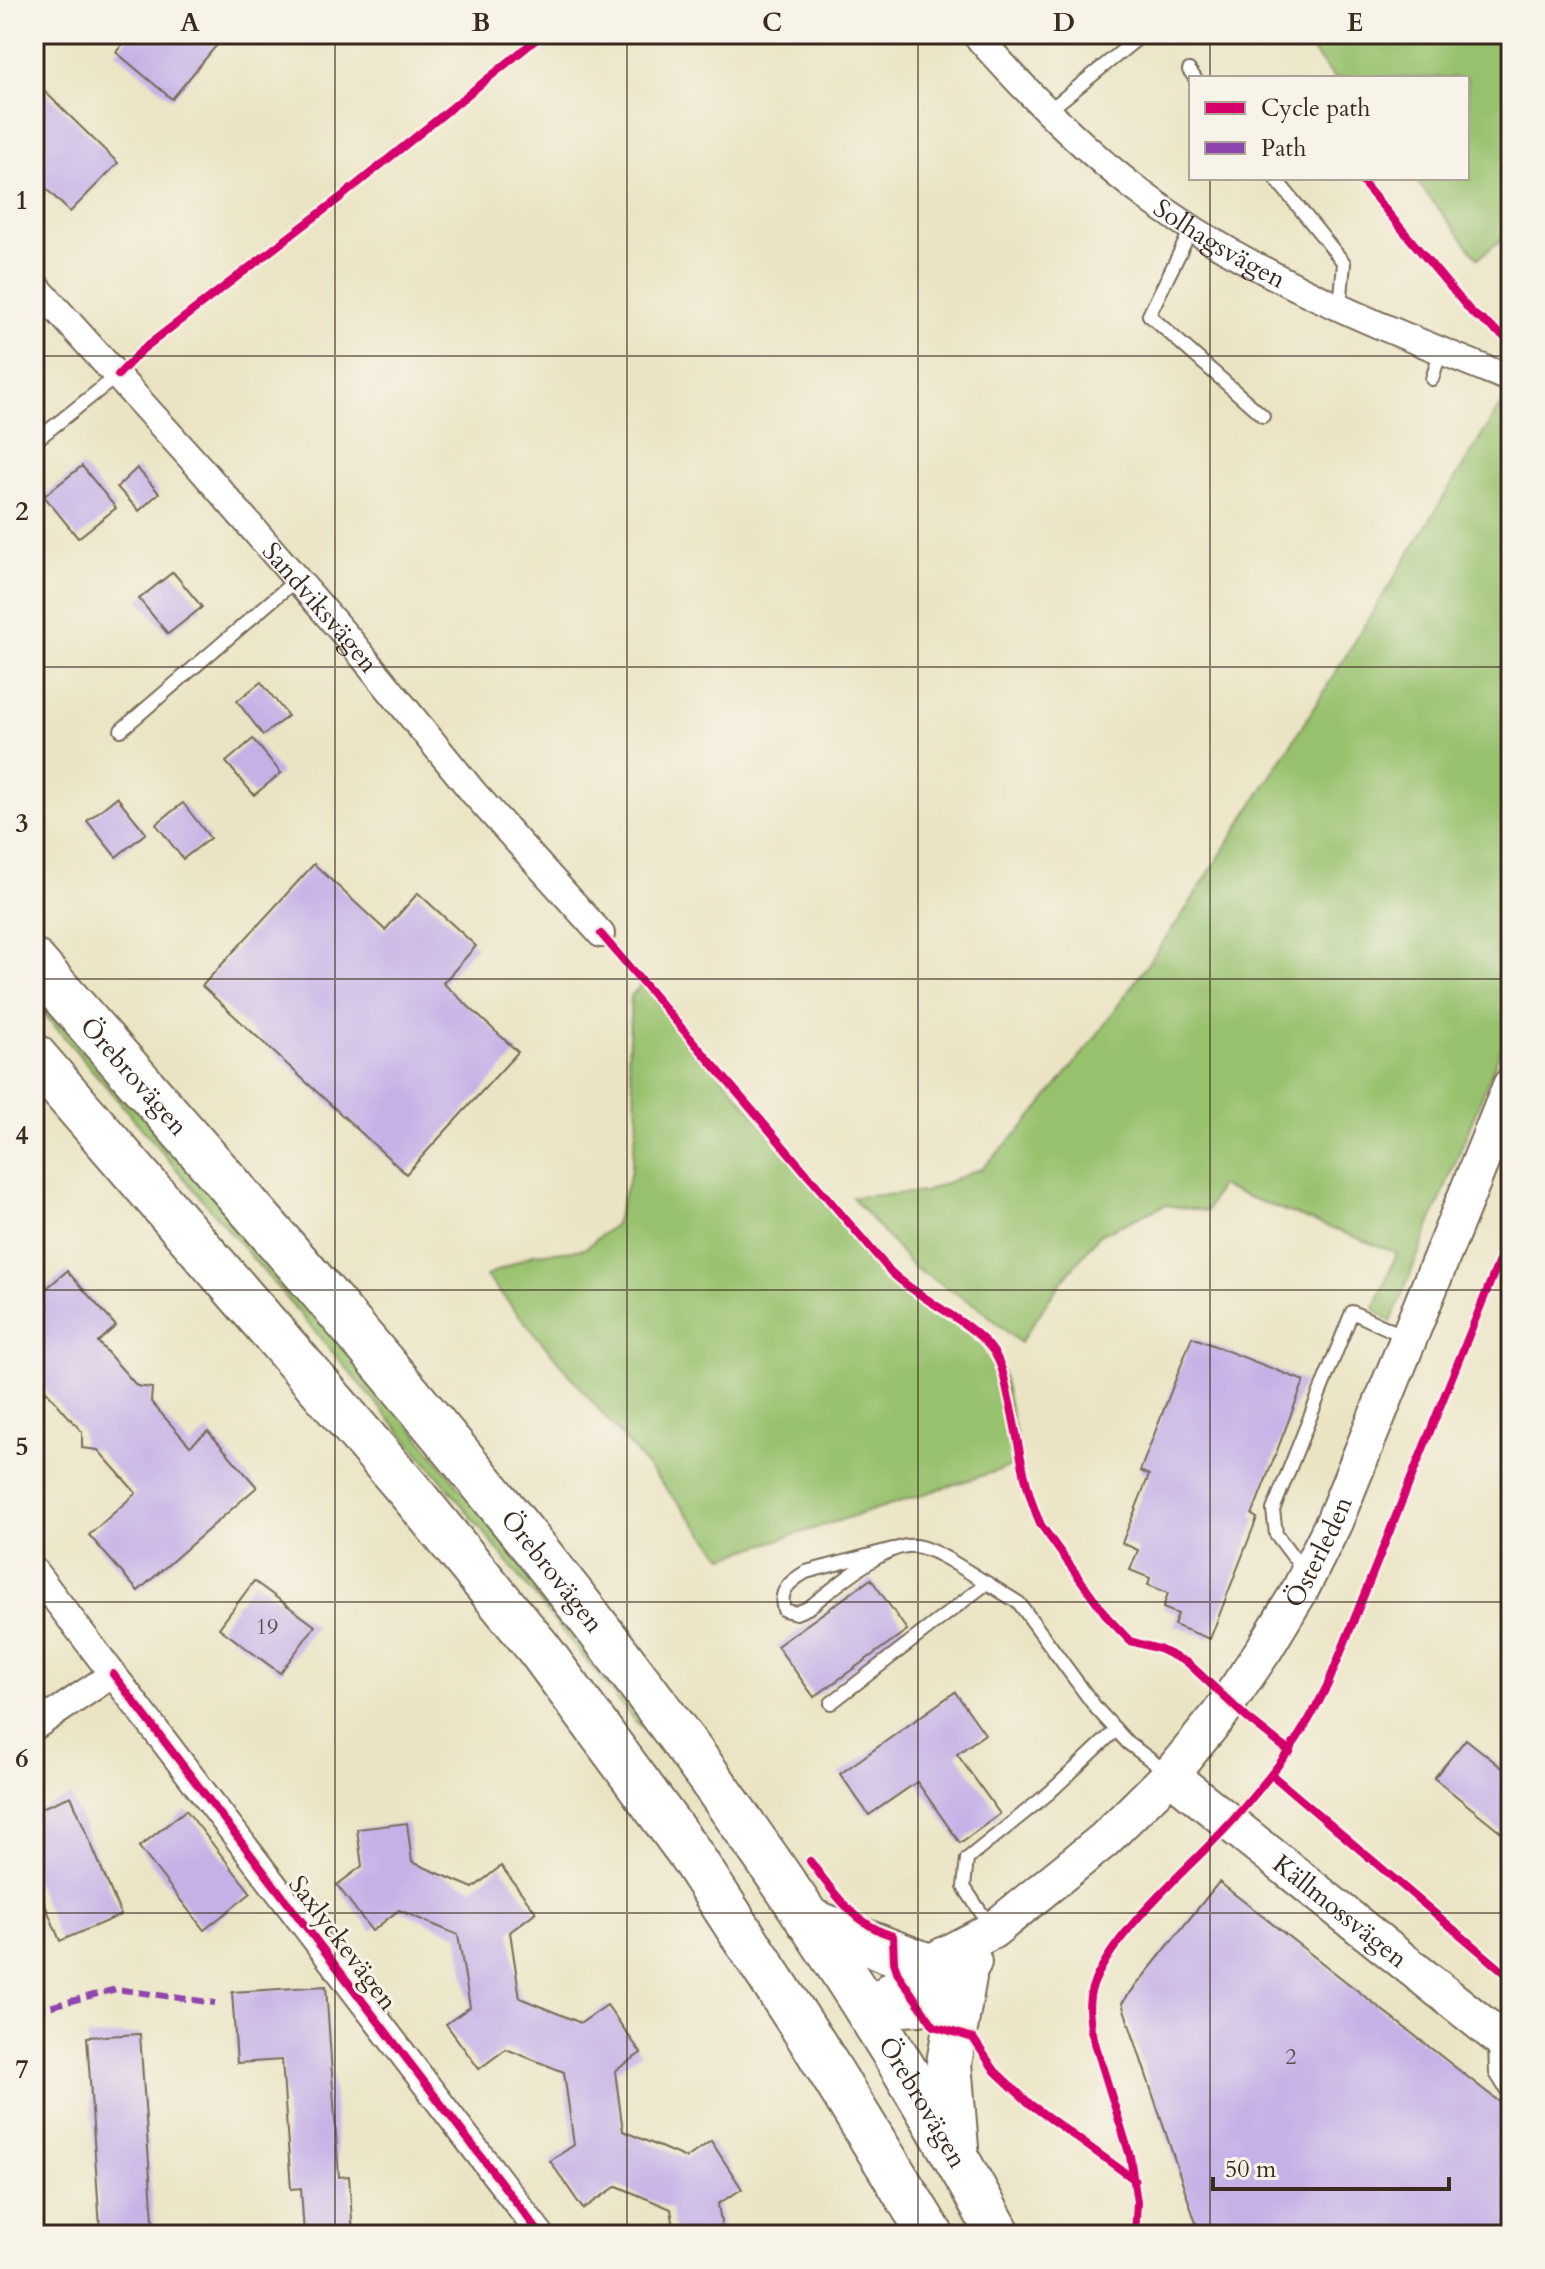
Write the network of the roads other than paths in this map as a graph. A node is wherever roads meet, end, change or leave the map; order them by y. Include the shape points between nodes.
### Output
1 (975, 34) edge
2 (1143, 34) edge
3 (1047, 112) junction
4 (1277, 180) edge
5 (1192, 228) junction
6 (34, 284) edge
7 (1340, 307) junction
8 (1441, 350) junction
9 (118, 375) junction
10 (1432, 379) dead end
11 (1511, 379) edge
12 (1263, 416) dead end
13 (34, 442) edge
14 (297, 579) junction
15 (121, 730) dead end
16 (601, 934) dead end
17 (34, 962) edge
18 (34, 1056) edge
19 (1511, 1086) edge
20 (1409, 1339) junction
21 (893, 1549) junction
22 (34, 1571) edge
23 (1308, 1576) junction
24 (987, 1583) junction
25 (113, 1674) junction
26 (831, 1703) dead end
27 (34, 1727) edge
28 (1116, 1730) junction
29 (1170, 1775) junction
30 (808, 1920) junction
31 (993, 1930) junction
32 (945, 1971) junction
33 (865, 2010) junction
34 (1506, 2032) edge
35 (815, 2046) junction
36 (1511, 2097) edge
37 (957, 2158) junction
38 (541, 2235) edge
39 (931, 2235) edge
40 (999, 2235) edge

1 - 3 street, Solhagsvägen
2 - 3 lane
3 - 5 street, Solhagsvägen via 1132,186
4 - 7 lane via 1344,263
5 - 7 street, Solhagsvägen
5 - 12 lane via 1149,315
6 - 9 street, Sandviksvägen
7 - 8 street, Solhagsvägen
8 - 10 lane
8 - 11 street, Solhagsvägen
9 - 13 lane
9 - 14 street, Sandviksvägen
14 - 15 lane
14 - 16 street, Sandviksvägen via 473,792
17 - 30 highway, Örebrovägen via 422,1410 570,1590 675,1728
18 - 35 highway via 540,1650 688,1851
19 - 20 main road, Österleden
20 - 23 main road, Österleden
20 - 23 lane via 1352,1312 1273,1510 1276,1534
21 - 21 lane via 808,1608 784,1610 784,1589 806,1572
21 - 24 lane via 913,1546 930,1551
22 - 25 street, Saxlyckevägen
23 - 29 main road, Österleden via 1220,1714
24 - 26 lane
24 - 28 lane via 1019,1603
25 - 27 street
25 - 38 street, Saxlyckevägen
28 - 29 lane
28 - 31 lane via 967,1859 964,1887
29 - 31 main road, Österleden via 1104,1840
29 - 34 main road, Källmossvägen
30 - 32 highway
30 - 33 highway, Örebrovägen
31 - 32 main road, Österleden
32 - 33 main road, Österleden
32 - 37 highway
33 - 35 highway
33 - 37 highway, Örebrovägen
34 - 36 lane via 1496,2073
35 - 39 highway
37 - 40 highway, Örebrovägen

